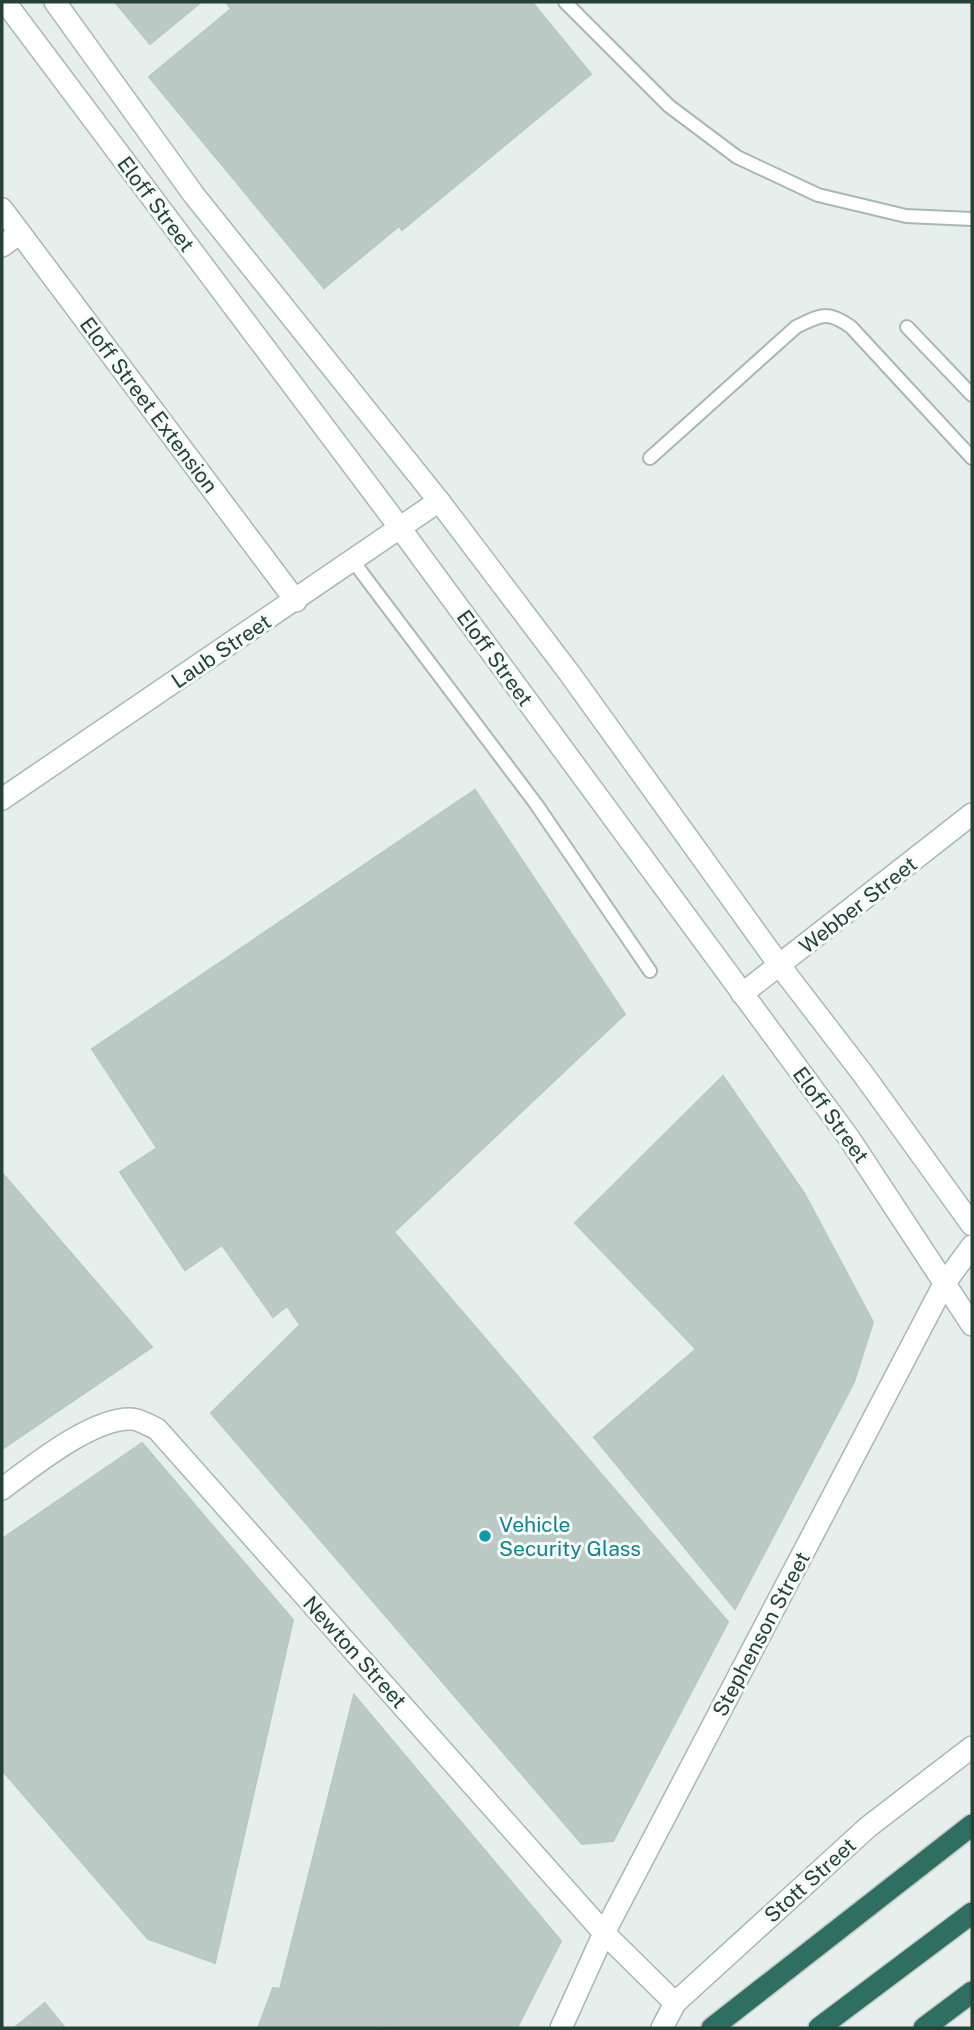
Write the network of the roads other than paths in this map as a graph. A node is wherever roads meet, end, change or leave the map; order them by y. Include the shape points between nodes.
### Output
1 (5, 2) edge
2 (55, 2) edge
3 (565, 2) edge
4 (133, 111) junction
5 (103, 132) junction
6 (2, 209) edge
7 (972, 219) edge
8 (20, 233) junction
9 (2, 246) edge
10 (907, 327) dead end
11 (972, 395) edge
12 (650, 458) dead end
13 (972, 458) edge
14 (439, 501) junction
15 (400, 528) junction
16 (353, 561) junction
17 (296, 601) junction
18 (2, 799) edge
19 (972, 814) edge
20 (780, 965) junction
21 (650, 971) dead end
22 (742, 994) junction
23 (972, 1225) edge
24 (972, 1246) edge
25 (944, 1284) junction
26 (972, 1325) edge
27 (2, 1489) edge
28 (972, 1747) edge
29 (972, 1825) edge
30 (972, 1913) edge
31 (604, 1933) junction
32 (972, 1992) edge
33 (675, 2003) junction
34 (561, 2028) edge
35 (662, 2028) edge
36 (712, 2028) edge
37 (819, 2028) edge
38 (924, 2028) edge

1 - 5 street, Eloff Street
2 - 4 street, Eloff Street
3 - 7 lane via 669,106 737,158 818,195 906,216
4 - 5 street
4 - 14 street, Eloff Street via 194,195
5 - 15 street, Eloff Street
6 - 8 street, Eloff Street Extension
8 - 9 street
8 - 17 street, Eloff Street Extension
10 - 11 lane
12 - 13 lane via 796,327 817,317 836,316
14 - 15 street, Laub Street
14 - 20 street, Eloff Street
15 - 16 street, Laub Street
15 - 22 street, Eloff Street
16 - 17 street, Laub Street
16 - 21 lane via 536,804
17 - 18 street, Laub Street
19 - 20 street, Webber Street
20 - 22 street, Webber Street
20 - 23 street, Eloff Street
22 - 25 street, Eloff Street via 849,1138
24 - 25 street, Stephenson Street
25 - 26 street, Eloff Street
25 - 31 street, Stephenson Street
27 - 31 street, Newton Street via 92,1428 133,1419 157,1429
28 - 33 street, Stott Street via 868,1827
29 - 36 highway
30 - 37 highway
31 - 33 street, Newton Street
31 - 34 street, Stephenson Street
32 - 38 highway
33 - 35 street, Stott Street

